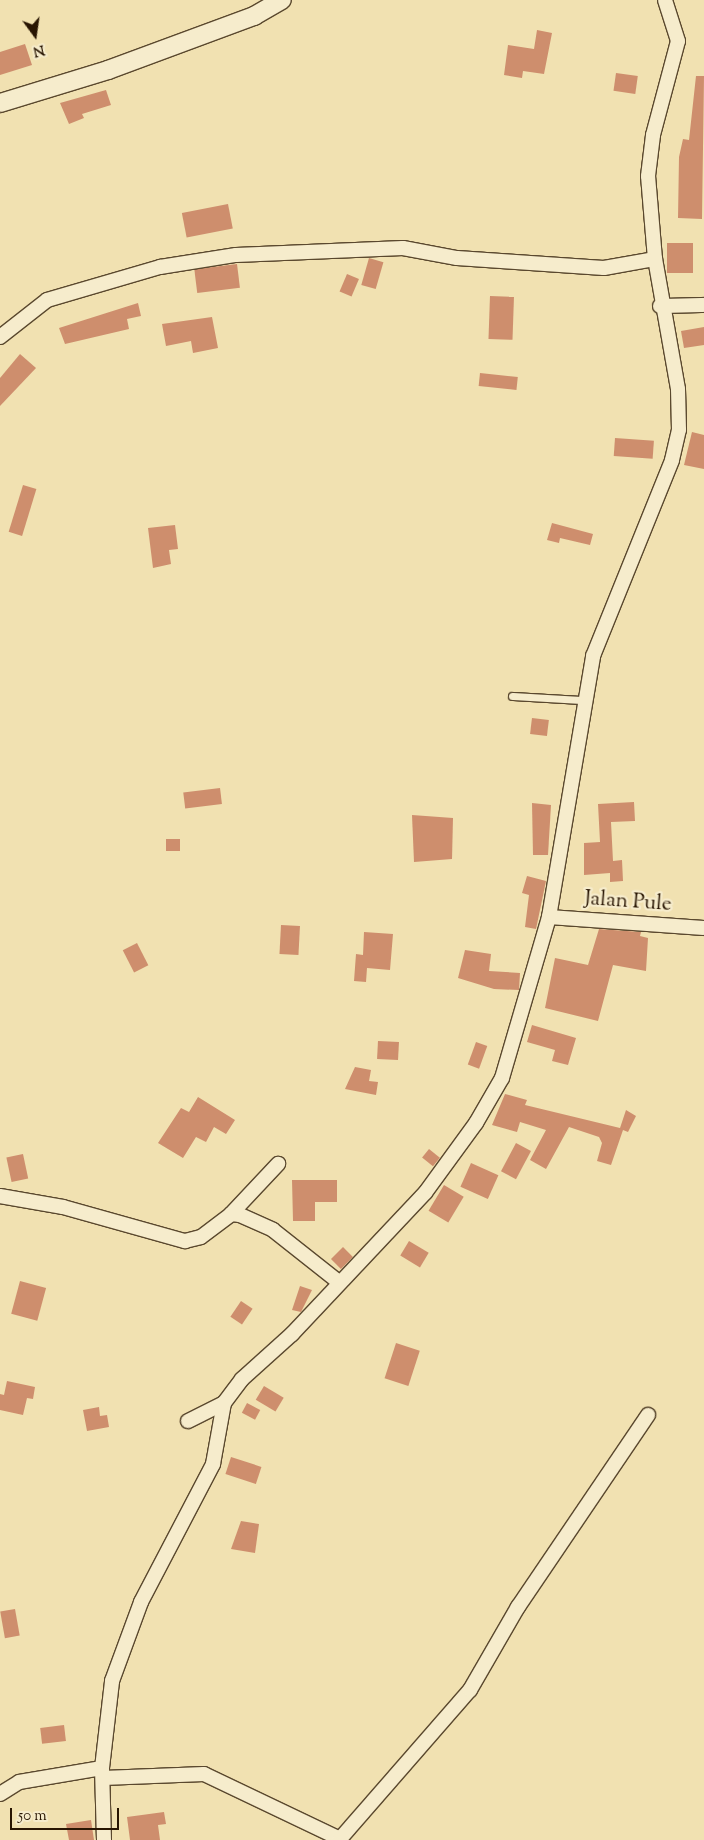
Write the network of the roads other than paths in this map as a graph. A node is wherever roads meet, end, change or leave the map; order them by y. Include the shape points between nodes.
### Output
1 (282, 0) edge
2 (665, 0) edge
3 (0, 103) edge
4 (655, 259) junction
5 (704, 305) edge
6 (660, 306) junction
7 (0, 337) edge
8 (512, 696) dead end
9 (582, 700) junction
10 (549, 917) junction
11 (704, 928) edge
12 (278, 1164) dead end
13 (0, 1196) edge
14 (231, 1214) junction
15 (340, 1283) junction
16 (224, 1402) junction
17 (648, 1414) dead end
18 (188, 1421) dead end
19 (103, 1773) junction
20 (0, 1794) edge
21 (104, 1840) edge
22 (339, 1840) edge

1 - 3 street via 254,16 108,70
2 - 4 street via 678,41 653,135 648,176
4 - 6 street
4 - 7 street via 604,268 457,258 403,248 236,255 160,267 55,297 16,320
5 - 6 street
6 - 9 street via 678,389 679,430 672,460 593,656
8 - 9 lane
9 - 10 street
10 - 11 street, Jalan Pule
10 - 15 street via 502,1078 476,1123 424,1192
12 - 14 street
13 - 14 street via 62,1206 185,1241 201,1237
14 - 15 street via 273,1230
15 - 16 street via 292,1334 262,1358
16 - 18 street
16 - 19 street via 213,1464 142,1602 112,1681
17 - 22 street via 518,1607 470,1690
19 - 20 street via 19,1782
19 - 21 street
19 - 22 street via 204,1774

